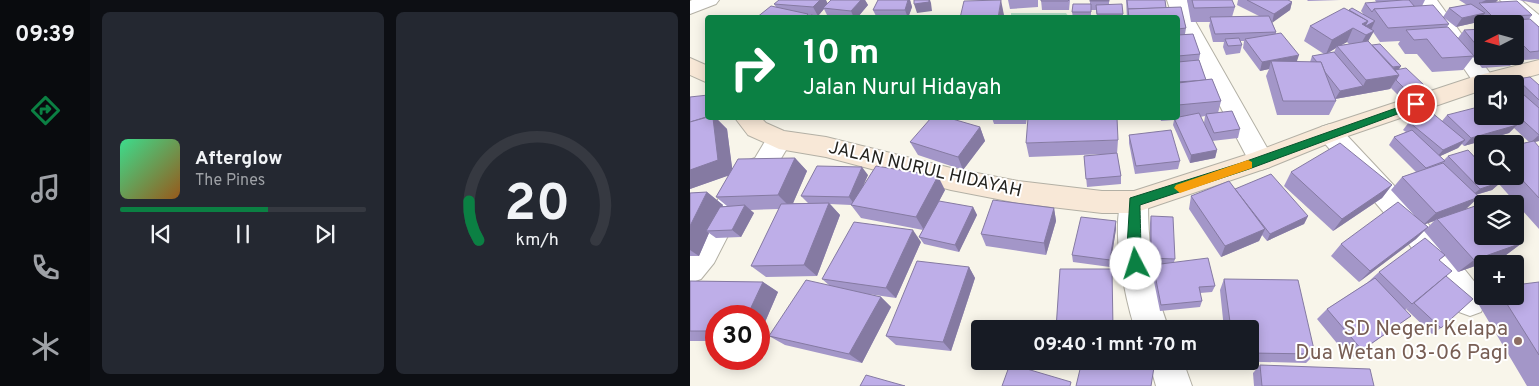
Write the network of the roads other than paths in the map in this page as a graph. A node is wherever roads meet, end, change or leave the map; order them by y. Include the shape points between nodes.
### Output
1 (709, 0) edge
2 (1177, 0) edge
3 (1427, 0) edge
4 (1510, 0) edge
5 (690, 8) edge
6 (1539, 26) edge
7 (690, 65) edge
8 (1539, 67) edge
9 (705, 74) edge
10 (1480, 75) edge
11 (1505, 75) edge
12 (1474, 83) edge
13 (749, 120) edge
14 (1330, 133) junction
15 (779, 140) junction
16 (1261, 160) junction
17 (1134, 202) junction
18 (690, 269) edge
19 (1470, 301) edge
20 (1149, 320) edge
21 (1169, 370) edge
22 (1174, 386) edge

1 - 5 street
2 - 16 street via 1181,14
3 - 10 street
4 - 6 street
7 - 9 street
8 - 11 street, JALAN NURUL HIDAYAH
12 - 14 street, JALAN NURUL HIDAYAH
13 - 15 street, JALAN NURUL HIDAYAH via 757,129
14 - 16 street, JALAN NURUL HIDAYAH
14 - 19 street via 1407,219
15 - 17 street, JALAN NURUL HIDAYAH via 826,147 951,179 1018,192 1102,202
15 - 18 street via 764,166 746,176 703,254
16 - 17 street, JALAN NURUL HIDAYAH
17 - 20 street via 1138,282
21 - 22 street

